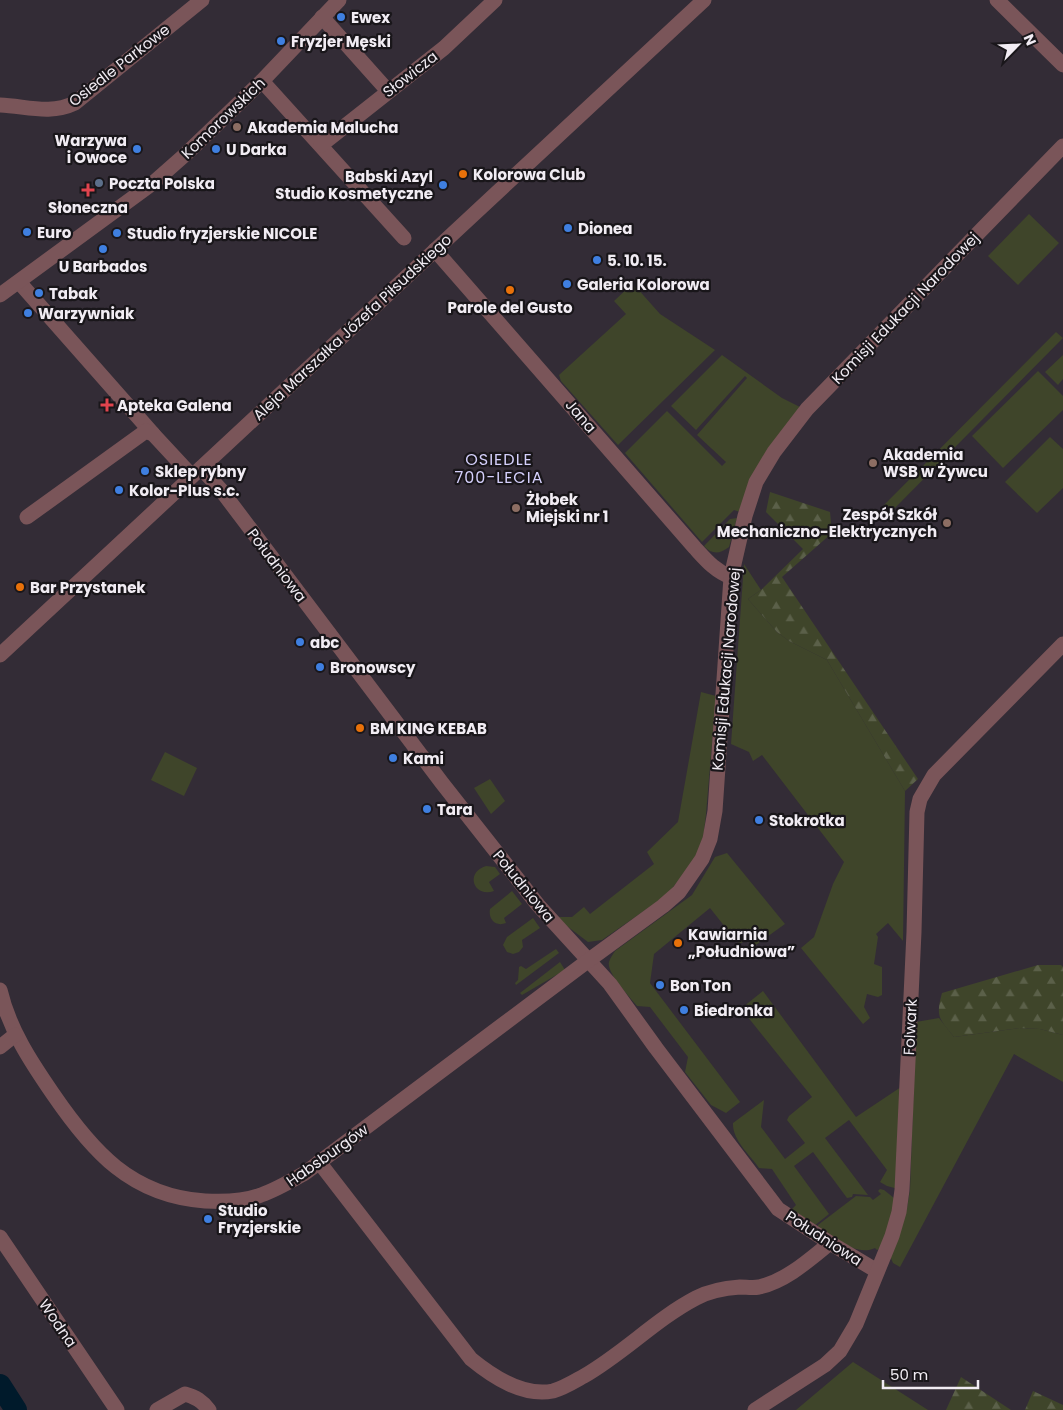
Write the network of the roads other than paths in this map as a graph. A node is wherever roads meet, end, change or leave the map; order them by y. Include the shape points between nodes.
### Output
1 (202, 0) edge
2 (339, 0) edge
3 (496, 0) edge
4 (704, 0) edge
5 (997, 0) edge
6 (322, 17) junction
7 (1063, 65) edge
8 (262, 81) junction
9 (388, 91) junction
10 (0, 105) edge
11 (321, 144) junction
12 (1063, 146) edge
13 (404, 238) dead end
14 (435, 250) junction
15 (19, 282) junction
16 (0, 295) edge
17 (153, 434) junction
18 (197, 472) junction
19 (27, 517) dead end
20 (731, 576) junction
21 (1063, 644) edge
22 (0, 655) edge
23 (589, 960) junction
24 (0, 990) edge
25 (16, 1036) junction
26 (0, 1047) edge
27 (320, 1162) junction
28 (0, 1237) edge
29 (830, 1243) junction
30 (877, 1271) junction
31 (117, 1410) edge
32 (157, 1410) edge
33 (209, 1410) edge
34 (755, 1410) edge

1 - 10 street, Osiedle Parkowe via 75,103 48,110
2 - 6 street, Komorowskich
3 - 9 street, Słowicza via 444,48
4 - 14 street, Aleja Marszałka Józefa Piłsudskiego
5 - 7 street
6 - 8 street, Komorowskich
6 - 9 street
8 - 11 street
8 - 15 street, Komorowskich via 153,183
9 - 11 street, Słowicza
11 - 13 street
12 - 20 street, Komisji Edukacji Narodowej via 806,408 756,482
14 - 18 street, Aleja Marszałka Józefa Piłsudskiego
14 - 20 street, Jana via 695,548 722,574
15 - 16 street, Komorowskich
15 - 17 street, Południowa
17 - 18 street, Południowa
17 - 19 street via 146,431 136,436
18 - 22 street, Aleja Marszałka Józefa Piłsudskiego
18 - 23 street, Południowa via 221,490 538,905
20 - 23 street, Komisji Edukacji Narodowej via 715,811 710,839 702,859 679,892
21 - 30 street, Folwark via 934,775 920,798 902,1190 892,1236
23 - 27 street, Habsburgów
23 - 29 street, Południowa via 778,1208
24 - 25 street, Habsburgów
25 - 26 street
25 - 27 street, Habsburgów via 73,1123 93,1147 113,1166 158,1192 200,1201 245,1200 283,1185
27 - 29 street via 471,1358 488,1373 522,1389 553,1391 565,1386 600,1367 698,1297 718,1290 771,1283 804,1264
28 - 31 street, Wodna
29 - 30 street, Południowa
30 - 34 street, Folwark via 856,1324 840,1351 826,1365
32 - 33 street via 185,1394 202,1401

